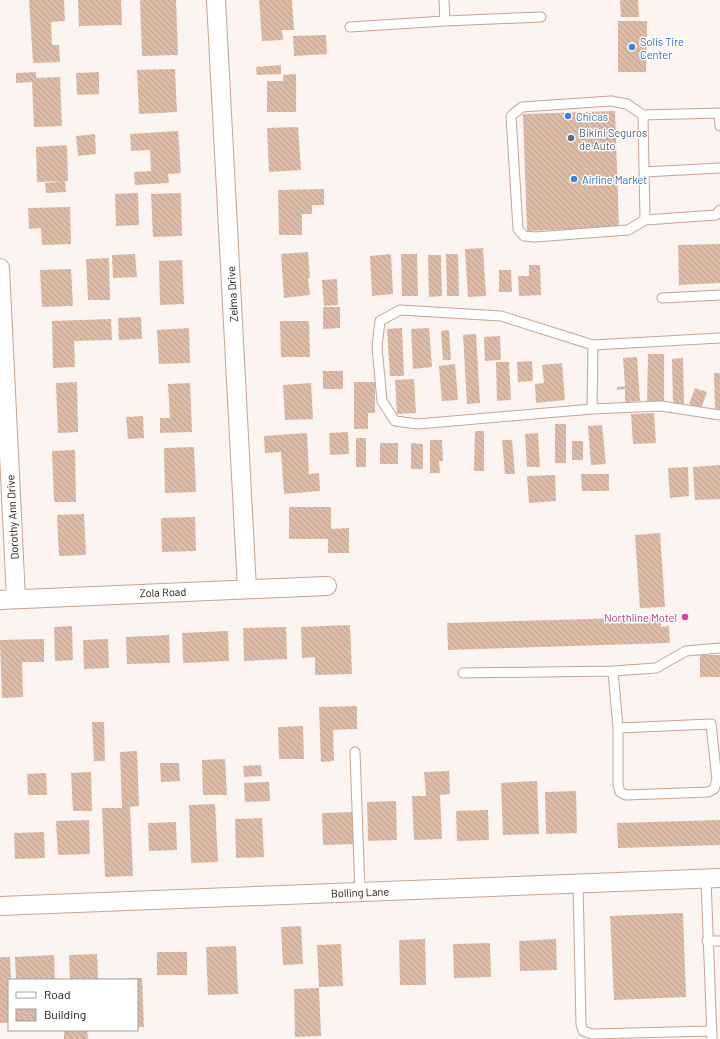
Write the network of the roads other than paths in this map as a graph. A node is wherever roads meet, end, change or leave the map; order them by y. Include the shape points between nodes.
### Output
1 (216, 0) edge
2 (444, 0) edge
3 (541, 17) dead end
4 (445, 21) junction
5 (350, 27) dead end
6 (720, 113) edge
7 (643, 115) junction
8 (720, 126) edge
9 (720, 168) edge
10 (644, 172) junction
11 (720, 210) edge
12 (645, 220) junction
13 (0, 268) edge
14 (720, 295) edge
15 (662, 298) dead end
16 (720, 338) edge
17 (593, 345) junction
18 (592, 409) junction
19 (720, 415) edge
20 (327, 586) dead end
21 (247, 589) junction
22 (8, 599) edge
23 (720, 648) edge
24 (613, 671) junction
25 (463, 673) dead end
26 (716, 724) edge
27 (618, 728) junction
28 (355, 752) dead end
29 (713, 878) edge
30 (578, 884) junction
31 (360, 892) junction
32 (0, 906) edge
33 (708, 941) junction
34 (720, 941) edge
35 (712, 1035) edge

1 - 21 street, Zelma Drive
2 - 4 lane
3 - 4 lane
4 - 5 lane
6 - 7 lane
6 - 8 lane
7 - 10 lane
7 - 12 lane via 628,104 611,101 522,107 512,116 518,229 524,236 628,230
9 - 10 lane
10 - 12 lane
11 - 12 lane via 716,215
13 - 22 street, Dorothy Ann Drive
14 - 15 lane
16 - 17 lane
17 - 18 lane
17 - 18 lane via 501,316 400,310 380,321 377,346 382,401 395,421 418,424
18 - 19 lane via 661,406
20 - 21 street, Zola Road
21 - 22 street, Zola Road
23 - 24 lane via 686,651 656,668
24 - 25 lane
24 - 27 lane
26 - 27 lane
26 - 27 lane via 717,780 714,789 708,792 626,795 620,792
28 - 31 lane
29 - 30 street, Bolling Lane
29 - 33 lane
30 - 31 street, Bolling Lane
30 - 35 lane via 583,1031 592,1034
31 - 32 street, Bolling Lane
33 - 34 lane
33 - 35 lane

